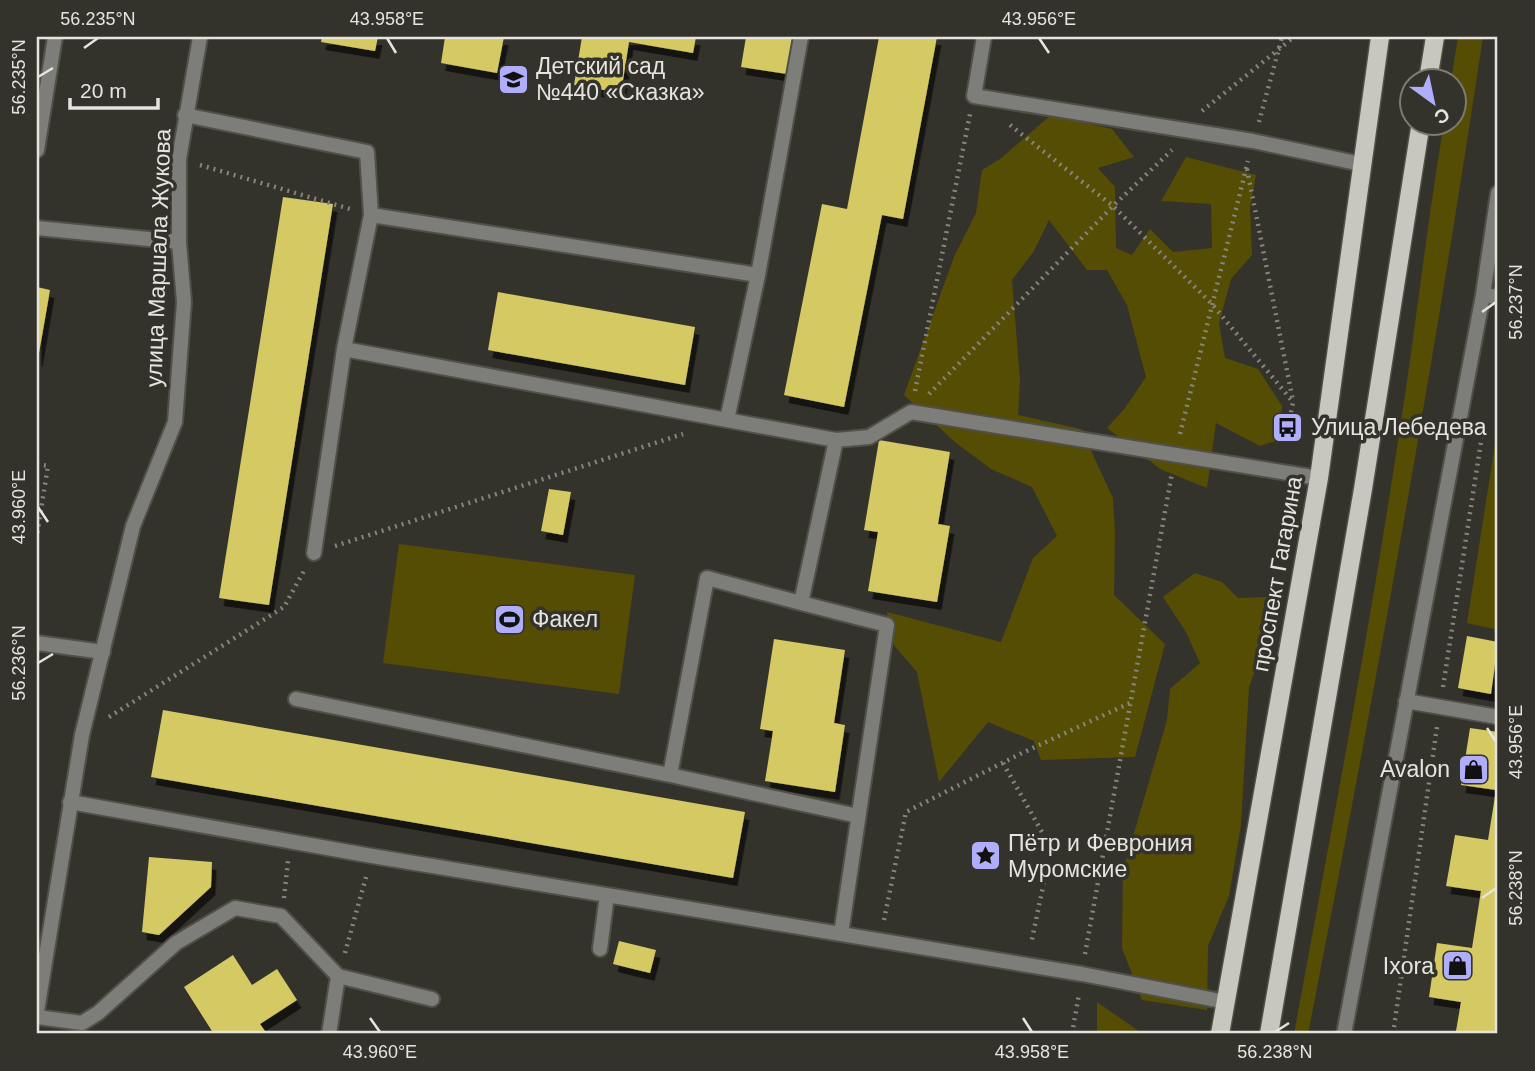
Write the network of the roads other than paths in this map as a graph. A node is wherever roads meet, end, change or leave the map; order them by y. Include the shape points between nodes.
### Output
1 (55, 37) edge
2 (200, 37) edge
3 (801, 37) edge
4 (984, 37) edge
5 (1380, 37) edge
6 (1435, 37) edge
7 (1430, 66) edge
8 (186, 116) junction
9 (1419, 136) edge
10 (37, 150) edge
11 (1361, 164) junction
12 (1498, 193) edge
13 (371, 215) junction
14 (37, 228) edge
15 (179, 242) junction
16 (758, 275) junction
17 (1483, 295) junction
18 (1498, 297) edge
19 (344, 349) junction
20 (727, 420) junction
21 (836, 440) junction
22 (1318, 478) junction
23 (314, 553) road end
24 (801, 603) junction
25 (37, 643) edge
26 (103, 652) junction
27 (296, 699) dead end
28 (1406, 701) junction
29 (1498, 717) edge
30 (670, 775) junction
31 (70, 802) junction
32 (858, 816) junction
33 (607, 895) junction
34 (841, 934) junction
35 (600, 949) dead end
36 (338, 976) junction
37 (432, 999) dead end
38 (1226, 1002) junction
39 (37, 1011) edge
40 (37, 1017) edge
41 (329, 1034) edge
42 (1220, 1034) edge
43 (1269, 1034) edge
44 (1346, 1034) edge

1 - 10 street
2 - 8 street, улица Маршала Жукова
3 - 16 street
4 - 11 street via 974,96 1253,141
5 - 11 main road, проспект Гагарина
6 - 7 main road
8 - 13 street via 367,152
8 - 15 street, улица Маршала Жукова via 179,159
9 - 43 main road
11 - 22 main road, проспект Гагарина
12 - 17 street
13 - 16 street
13 - 19 street
14 - 15 street
15 - 26 street, улица Маршала Жукова via 184,302 175,422 133,526
16 - 20 street
17 - 18 street
17 - 28 street
19 - 20 street
19 - 23 street
20 - 21 street
21 - 22 street via 869,438 911,412
21 - 24 street
22 - 38 main road, проспект Гагарина
24 - 30 street via 707,578
24 - 32 street via 887,625
25 - 26 street
26 - 31 street, улица Маршала Жукова
27 - 30 street
28 - 29 street
28 - 44 street
30 - 32 street
31 - 33 street
31 - 39 street, улица Маршала Жукова
32 - 34 street
33 - 34 street
33 - 35 street
34 - 38 street
36 - 37 street
36 - 40 street via 281,916 235,908 176,943 82,1023
36 - 41 street
38 - 42 main road, проспект Гагарина

